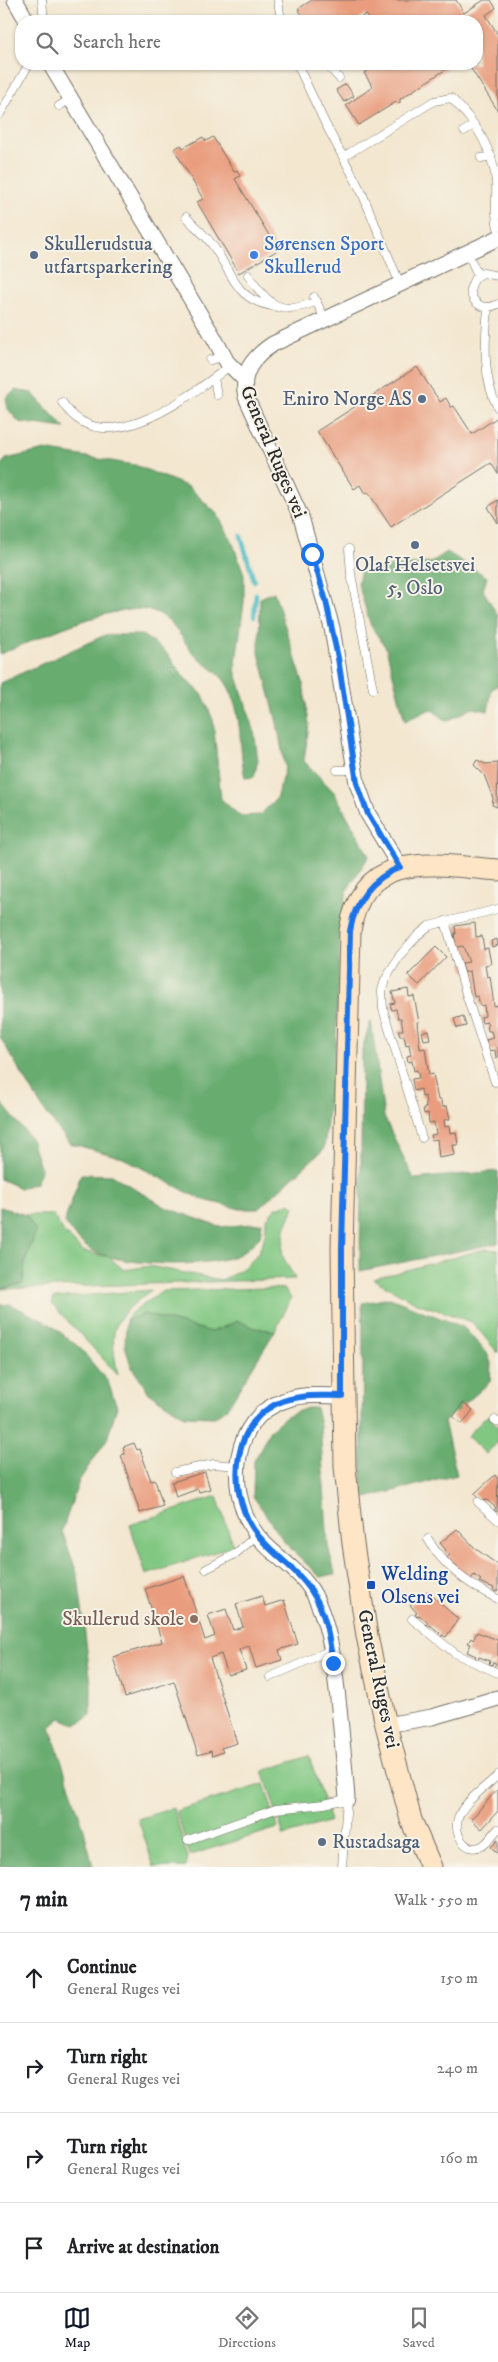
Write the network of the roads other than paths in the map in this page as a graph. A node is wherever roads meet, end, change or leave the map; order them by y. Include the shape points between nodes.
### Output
1 (15, 0) edge
2 (42, 0) edge
3 (278, 0) edge
4 (24, 15) edge
5 (43, 15) edge
6 (280, 15) edge
7 (26, 70) edge
8 (52, 70) edge
9 (300, 70) edge
10 (332, 70) edge
11 (340, 78) dead end
12 (0, 114) edge
13 (474, 125) junction
14 (464, 131) dead end
15 (491, 156) junction
16 (343, 157) junction
17 (481, 158) dead end
18 (186, 217) dead end
19 (498, 228) edge
20 (498, 238) edge
21 (467, 252) junction
22 (248, 275) dead end
23 (478, 275) junction
24 (498, 276) edge
25 (400, 284) junction
26 (498, 304) edge
27 (278, 308) junction
28 (488, 308) junction
29 (326, 319) junction
30 (221, 361) junction
31 (214, 378) junction
32 (244, 379) junction
33 (217, 395) dead end
34 (62, 402) dead end
35 (498, 408) edge
36 (349, 549) dead end
37 (373, 689) dead end
38 (336, 770) dead end
39 (354, 770) junction
40 (400, 867) junction
41 (498, 870) edge
42 (498, 909) edge
43 (445, 921) junction
44 (495, 1082) dead end
45 (422, 1138) dead end
46 (342, 1396) junction
47 (238, 1466) junction
48 (175, 1472) dead end
49 (478, 1502) dead end
50 (498, 1520) edge
51 (257, 1535) junction
52 (428, 1539) dead end
53 (206, 1569) dead end
54 (498, 1599) edge
55 (412, 1619) dead end
56 (331, 1650) junction
57 (498, 1673) edge
58 (270, 1677) dead end
59 (498, 1698) edge
60 (386, 1725) junction
61 (498, 1775) edge
62 (347, 1799) junction
63 (498, 1829) edge
64 (188, 1840) dead end
65 (342, 1867) edge
66 (431, 1867) edge

1 - 4 street
2 - 5 lane
3 - 6 lane
7 - 12 lane
8 - 30 street, General Ruges vei via 65,102 213,336
9 - 16 lane
10 - 11 lane
13 - 14 lane
13 - 15 lane
13 - 16 lane via 451,98 434,101
15 - 17 lane
15 - 19 lane
16 - 25 lane via 362,193
18 - 27 lane via 210,242 246,296 261,306
20 - 21 street
21 - 23 lane
21 - 25 street
22 - 27 lane
23 - 24 lane via 489,273
23 - 28 lane via 471,283 471,297 478,305
25 - 29 street
26 - 28 lane
27 - 29 lane via 294,309 316,299
28 - 35 lane via 488,383
29 - 32 street via 266,349 252,362
30 - 31 lane
30 - 32 street, General Ruges vei
31 - 33 lane
31 - 34 lane via 170,407 123,428 90,426 73,417
32 - 39 street, General Ruges vei via 246,397 294,498 321,582 338,658
36 - 37 lane
38 - 39 lane
39 - 40 street, General Ruges vei via 368,814
40 - 41 main road via 417,864
40 - 46 main road, General Ruges vei via 374,882 359,902 351,921 342,1248
42 - 43 lane
43 - 44 lane
43 - 45 lane via 429,926 418,935 400,955 382,990 383,1009
46 - 47 street, General Ruges vei via 294,1397 267,1409 247,1431
46 - 60 main road, General Ruges vei via 353,1544 367,1636
47 - 48 lane via 214,1464
47 - 51 street, General Ruges vei via 240,1500
49 - 50 lane
51 - 53 lane via 235,1554
51 - 56 street, General Ruges vei via 308,1584 323,1616
52 - 54 lane via 440,1556 465,1579
55 - 57 lane via 456,1654
56 - 58 lane
56 - 62 street, General Ruges vei
59 - 60 street via 432,1717
60 - 66 main road, General Ruges vei via 411,1820
61 - 63 lane via 463,1809 457,1827 462,1842 469,1848 484,1844
62 - 64 lane via 276,1809
62 - 65 lane

